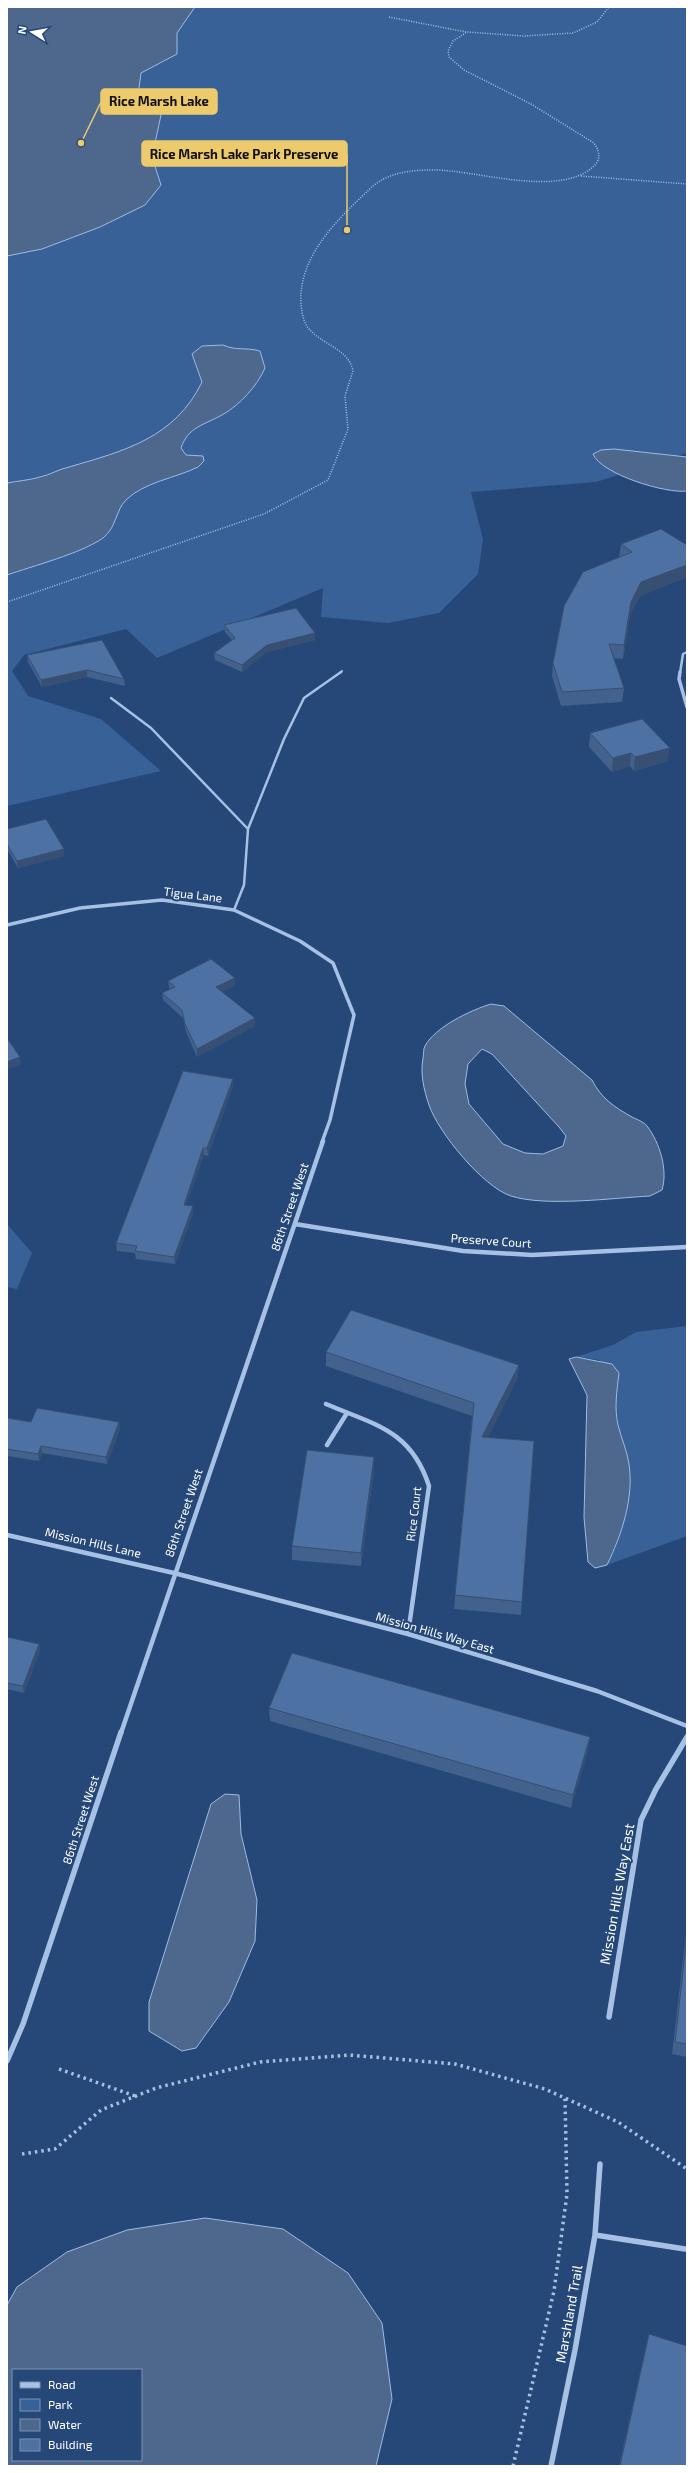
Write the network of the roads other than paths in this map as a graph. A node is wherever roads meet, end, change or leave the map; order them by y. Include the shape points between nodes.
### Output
1 (687, 652) edge
2 (342, 671) dead end
3 (111, 698) dead end
4 (687, 707) edge
5 (248, 829) junction
6 (234, 910) junction
7 (7, 925) edge
8 (336, 970) joint
9 (295, 1224) junction
10 (687, 1247) edge
11 (326, 1404) dead end
12 (347, 1414) junction
13 (327, 1445) dead end
14 (7, 1535) edge
15 (174, 1573) junction
16 (408, 1634) junction
17 (687, 1726) edge
18 (687, 1737) edge
19 (609, 2017) dead end
20 (7, 2061) edge
21 (600, 2164) dead end
22 (595, 2235) junction
23 (685, 2249) dead end
24 (551, 2466) edge

1 - 4 street via 683,654 678,679
2 - 5 lane via 304,698 284,739
3 - 5 lane via 151,728
5 - 6 lane via 244,885
6 - 7 street, Tigua Lane via 162,900 80,908
6 - 8 street, Tigua Lane via 300,941 333,963
8 - 9 street, 86th Street West via 354,1015 330,1120
9 - 10 street, Preserve Court via 463,1250 532,1255
9 - 15 street, 86th Street West
11 - 12 street, Rice Court
12 - 13 street
12 - 16 street, Rice Court via 397,1434 417,1453 425,1468 429,1486
14 - 15 street, Mission Hills Lane
15 - 16 street, Mission Hills Way East
15 - 20 street, 86th Street West via 24,2024
16 - 17 street, Mission Hills Way East via 597,1691
18 - 19 street, Mission Hills Way East via 641,1820
21 - 22 street, Marshland Trail
22 - 23 street
22 - 24 street, Marshland Trail

